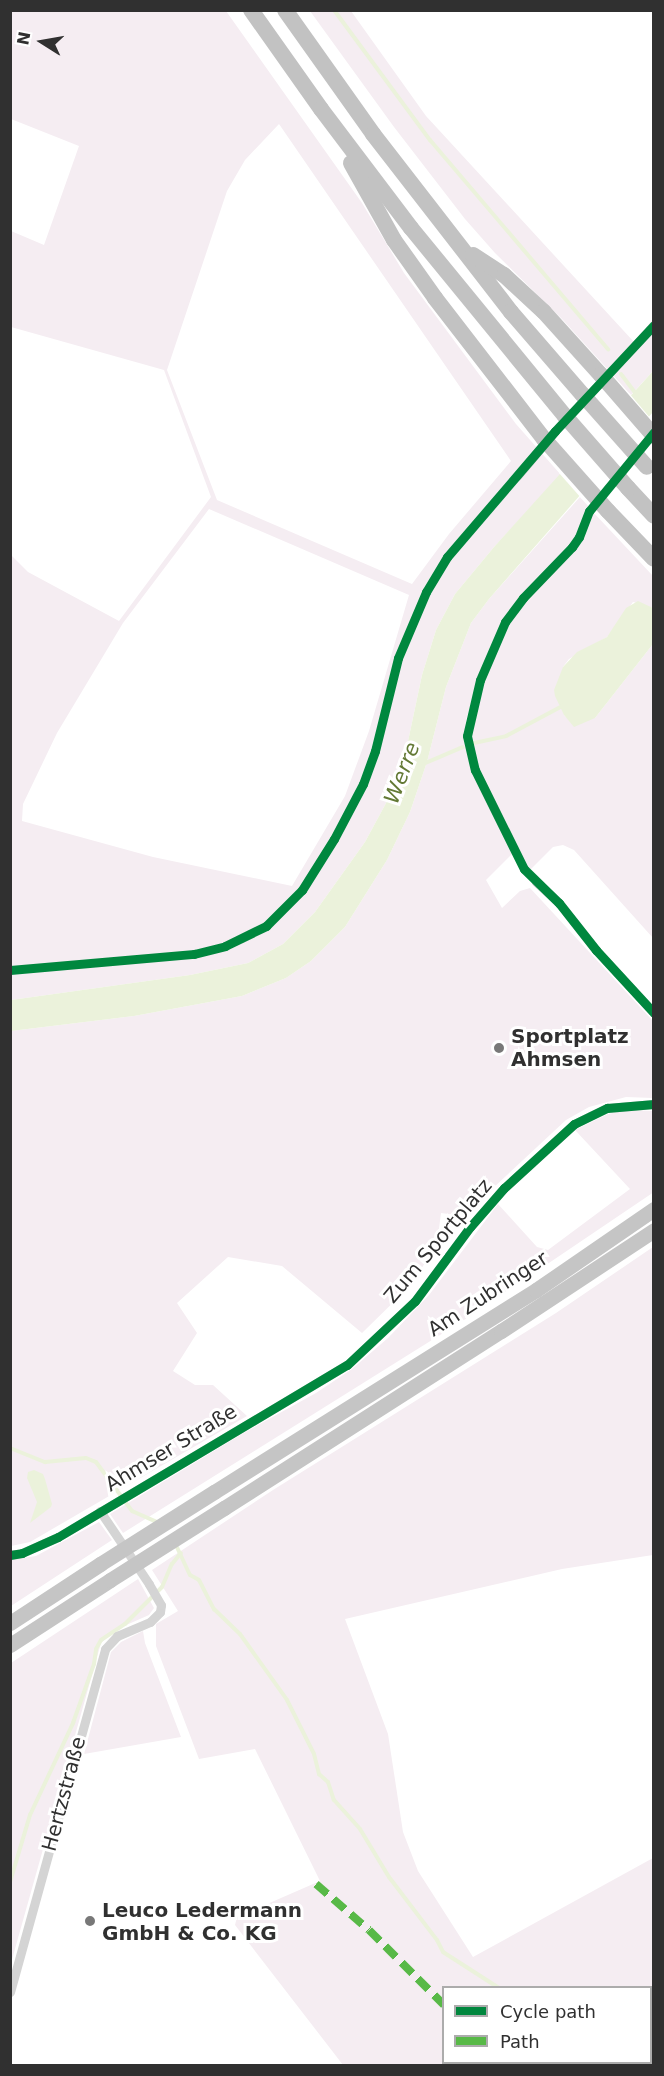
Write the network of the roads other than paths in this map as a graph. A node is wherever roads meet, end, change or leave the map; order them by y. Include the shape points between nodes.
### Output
1 (251, 10) edge
2 (285, 10) edge
3 (321, 109) junction
4 (464, 250) junction
5 (654, 325) edge
6 (654, 436) edge
7 (650, 471) edge
8 (517, 476) dead end
9 (654, 516) edge
10 (654, 559) edge
11 (536, 882) dead end
12 (654, 1013) edge
13 (654, 1104) edge
14 (654, 1209) edge
15 (654, 1230) edge
16 (347, 1365) joint
17 (103, 1509) junction
18 (10, 1555) edge
19 (150, 1622) joint
20 (10, 1623) edge
21 (10, 1645) edge
22 (10, 1992) edge

1 - 3 highway
2 - 4 highway via 373,134
3 - 9 highway, bridge via 411,228 565,416
3 - 10 highway, bridge via 394,240 435,298 544,439
4 - 6 highway, bridge via 504,275 544,312
4 - 7 highway, bridge via 511,312
5 - 8 street
11 - 12 street via 559,903
13 - 16 street, Zum Sportplatz via 607,1108 574,1124 504,1188 415,1301
14 - 20 highway, Am Zubringer, bridge via 536,1290
15 - 21 highway, Am Zubringer, bridge
16 - 17 street, Ahmser Straße
17 - 18 street, Ahmser Straße via 58,1537
17 - 19 street, Ahmser Straße via 160,1603 160,1612
19 - 22 street, Hertzstraße via 117,1636 105,1649

